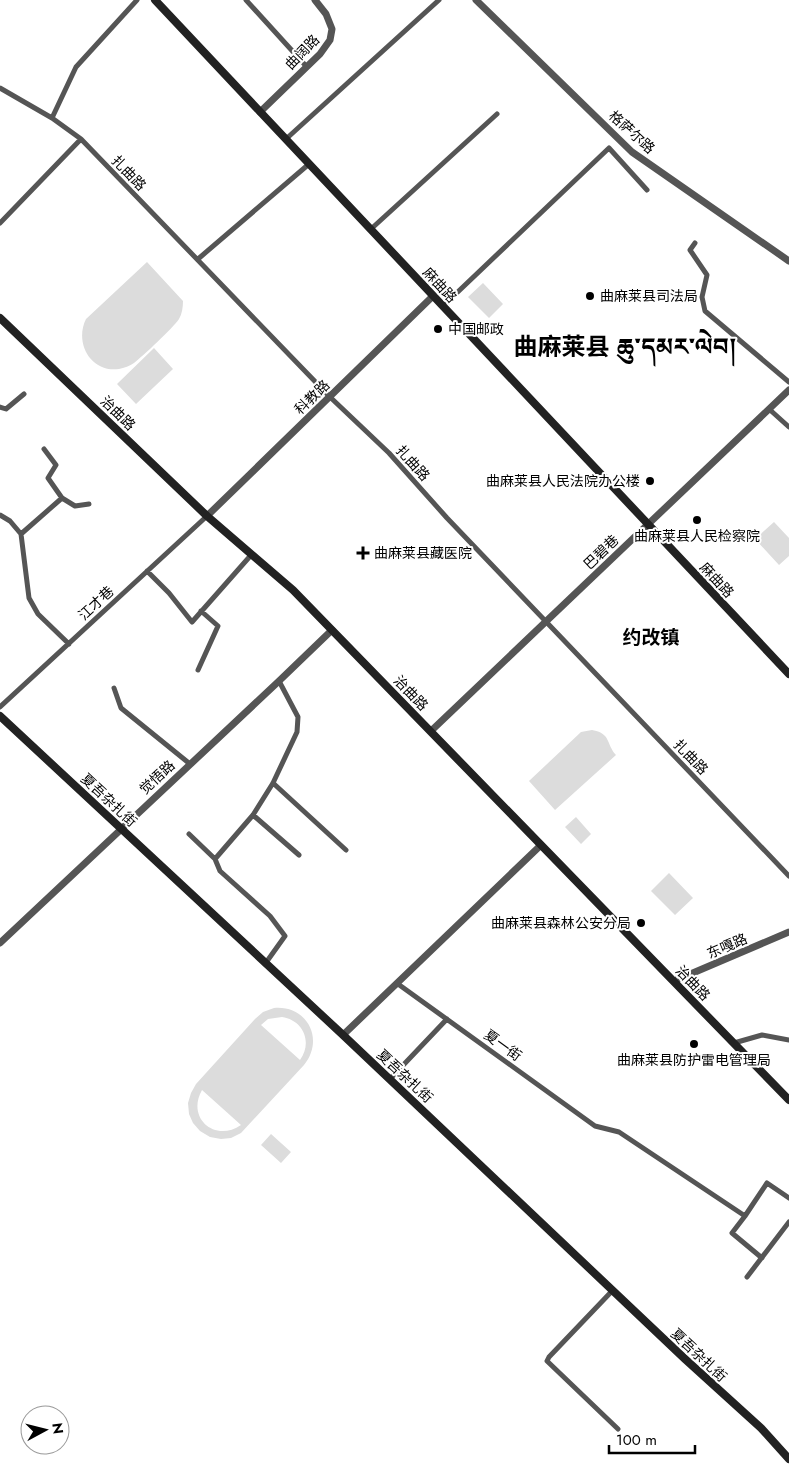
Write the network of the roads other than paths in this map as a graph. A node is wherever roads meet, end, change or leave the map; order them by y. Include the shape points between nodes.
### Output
1 (137, 0) edge
2 (246, 0) edge
3 (315, 0) edge
4 (440, 0) edge
5 (476, 0) edge
6 (158, 1) edge
7 (306, 66) junction
8 (0, 88) edge
9 (260, 112) junction
10 (497, 114) dead end
11 (52, 118) junction
12 (286, 138) junction
13 (81, 140) junction
14 (309, 164) junction
15 (647, 190) dead end
16 (0, 223) edge
17 (371, 229) junction
18 (695, 244) dead end
19 (198, 260) junction
20 (789, 261) edge
21 (433, 296) junction
22 (443, 306) junction
23 (0, 318) edge
24 (789, 382) edge
25 (789, 390) edge
26 (24, 394) dead end
27 (330, 397) junction
28 (0, 407) edge
29 (769, 409) junction
30 (789, 427) edge
31 (44, 449) dead end
32 (62, 498) junction
33 (89, 504) dead end
34 (0, 515) edge
35 (207, 516) junction
36 (647, 524) junction
37 (21, 534) junction
38 (252, 554) junction
39 (147, 571) junction
40 (201, 611) junction
41 (546, 622) junction
42 (332, 630) junction
43 (69, 644) junction
44 (198, 670) dead end
45 (789, 674) edge
46 (279, 681) junction
47 (114, 688) dead end
48 (0, 707) edge
49 (0, 716) edge
50 (431, 732) junction
51 (190, 764) junction
52 (273, 783) junction
53 (253, 815) junction
54 (121, 829) junction
55 (189, 834) dead end
56 (541, 845) junction
57 (346, 850) dead end
58 (298, 855) dead end
59 (215, 859) junction
60 (789, 876) edge
61 (789, 932) edge
62 (0, 943) edge
63 (265, 964) junction
64 (674, 981) junction
65 (398, 984) junction
66 (447, 1019) junction
67 (343, 1035) junction
68 (789, 1040) edge
69 (734, 1043) junction
70 (390, 1079) junction
71 (789, 1100) edge
72 (789, 1198) edge
73 (745, 1216) junction
74 (789, 1222) edge
75 (762, 1258) junction
76 (747, 1277) dead end
77 (613, 1290) junction
78 (618, 1429) dead end
79 (789, 1459) edge

1 - 11 street via 76,67
2 - 7 street
3 - 7 street, 曲阔路 via 332,29 330,40
4 - 12 street
5 - 20 street, 格萨尔路 via 632,152
6 - 9 main road, 麻曲路
7 - 9 street, 曲阔路
8 - 11 street, 扎曲路
9 - 12 main road, 麻曲路
10 - 17 street
11 - 13 street, 扎曲路
12 - 14 main road, 麻曲路
13 - 16 street
13 - 19 street, 扎曲路
14 - 17 main road, 麻曲路
14 - 19 street
15 - 22 street via 609,148
17 - 21 main road, 麻曲路
18 - 24 street via 690,250 707,275 702,297 704,311
19 - 27 street, 扎曲路
21 - 22 main road, 麻曲路
21 - 27 street, 科教路
22 - 36 main road, 麻曲路
23 - 35 main road, 治曲路
25 - 29 street, 巴碧巷
26 - 28 street via 6,409
27 - 35 street, 科教路
27 - 41 street, 扎曲路 via 389,453
29 - 30 street
29 - 36 street, 巴碧巷
31 - 32 street via 56,465 48,478
32 - 33 street via 76,506
32 - 37 street
34 - 37 street
35 - 38 main road, 治曲路
35 - 39 street, 江才巷
36 - 41 street, 巴碧巷
36 - 45 main road, 麻曲路
37 - 43 street via 29,598 38,614
38 - 40 street
38 - 42 main road, 治曲路
39 - 40 street via 192,622
39 - 43 street, 江才巷
40 - 44 street via 218,626
41 - 50 street, 巴碧巷
41 - 60 street, 扎曲路
42 - 46 street, 觉悟路
42 - 50 main road, 治曲路
43 - 48 street, 江才巷
46 - 51 street, 觉悟路
46 - 52 street via 298,717 297,732
47 - 51 street via 121,708
49 - 54 main road, 夏吾杂扎街
50 - 56 main road, 治曲路
51 - 54 street, 觉悟路
52 - 53 street
52 - 57 street
53 - 58 street
53 - 59 street
54 - 62 street, 觉悟路
54 - 63 main road, 夏吾杂扎街
55 - 59 street
56 - 64 main road, 治曲路
56 - 65 street
59 - 63 street via 220,871 270,916 285,936
61 - 64 street, 东嘎路
63 - 67 main road, 夏吾杂扎街
64 - 69 main road, 治曲路
65 - 66 street, 夏一街
65 - 67 street
66 - 70 street
66 - 73 street, 夏一街 via 595,1126 619,1132
67 - 70 main road, 夏吾杂扎街
68 - 69 street via 762,1035
69 - 71 main road, 治曲路
70 - 77 main road, 夏吾杂扎街
72 - 73 street via 767,1183
73 - 75 street via 732,1233
74 - 75 street
75 - 76 street
77 - 78 street via 547,1361
77 - 79 main road, 夏吾杂扎街 via 761,1428

